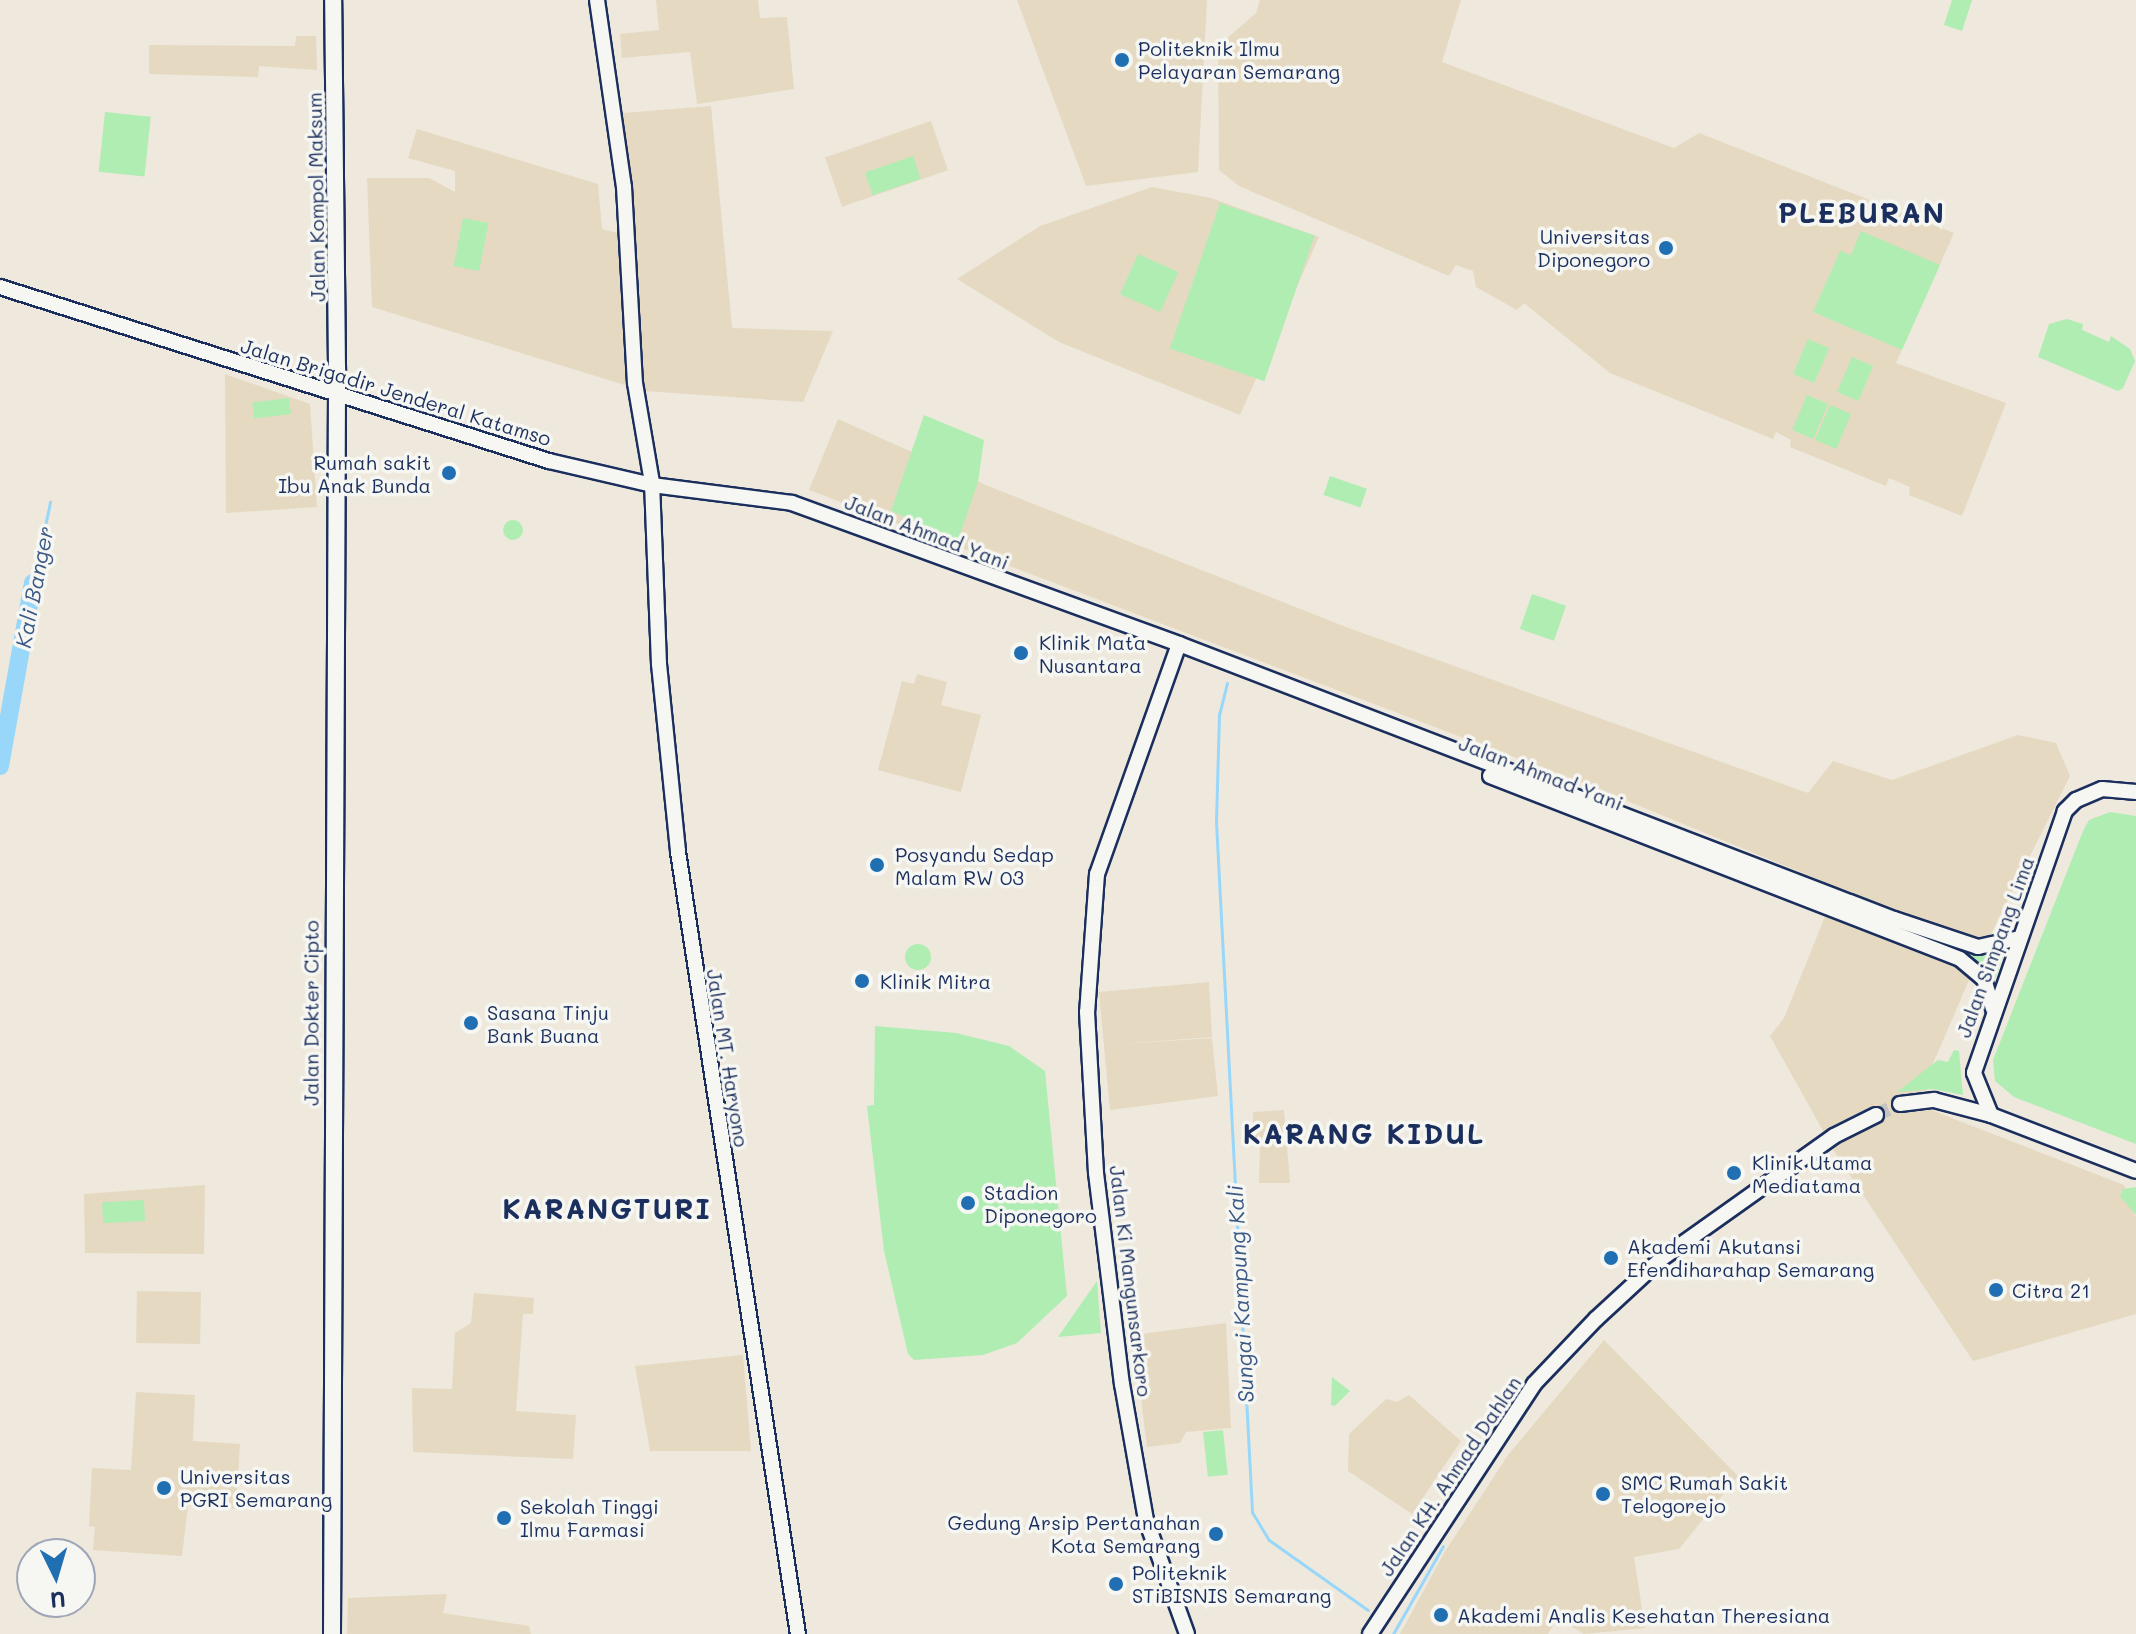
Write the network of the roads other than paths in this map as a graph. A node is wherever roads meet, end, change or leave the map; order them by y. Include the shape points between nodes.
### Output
1 (333, 0) edge
2 (597, 0) edge
3 (0, 287) edge
4 (334, 393) junction
5 (652, 485) junction
6 (788, 502) joint
7 (1178, 647) junction
8 (2136, 792) edge
9 (2020, 938) junction
10 (1993, 1009) junction
11 (1900, 1104) tunnel mouth
12 (1876, 1115) tunnel mouth
13 (1991, 1115) junction
14 (2136, 1171) edge
15 (332, 1634) edge
16 (798, 1634) edge
17 (1187, 1634) edge
18 (1370, 1634) edge

1 - 4 highway, Jalan Kompol Maksum
2 - 5 main road, Jalan MT. Haryono via 624,187 635,383
3 - 4 main road, Jalan Brigadir Jenderal Katamso
4 - 5 main road, Jalan Brigadir Jenderal Katamso via 549,461
4 - 15 highway, Jalan Dokter Cipto
5 - 6 main road, Jalan Brigadir Jenderal Katamso
5 - 16 main road, Jalan MT. Haryono via 659,664 678,852
6 - 7 main road, Jalan Ahmad Yani
7 - 9 main road, Jalan Ahmad Yani via 1924,930 1978,947
7 - 10 main road, Jalan Ahmad Yani via 1960,959 1984,979
7 - 17 main road, Jalan Ki Mangunsarkoro via 1097,874 1087,1012 1096,1173 1122,1384 1146,1520
8 - 9 main road, Jalan Simpang Lima via 2102,789 2065,811
9 - 10 main road, Jalan Simpang Lima
10 - 13 main road, Jalan Simpang Lima via 1974,1073
11 - 13 main road via 1934,1100
12 - 18 main road, Jalan KH. Ahmad Dahlan via 1834,1136 1661,1259 1596,1319 1534,1384
13 - 14 main road

